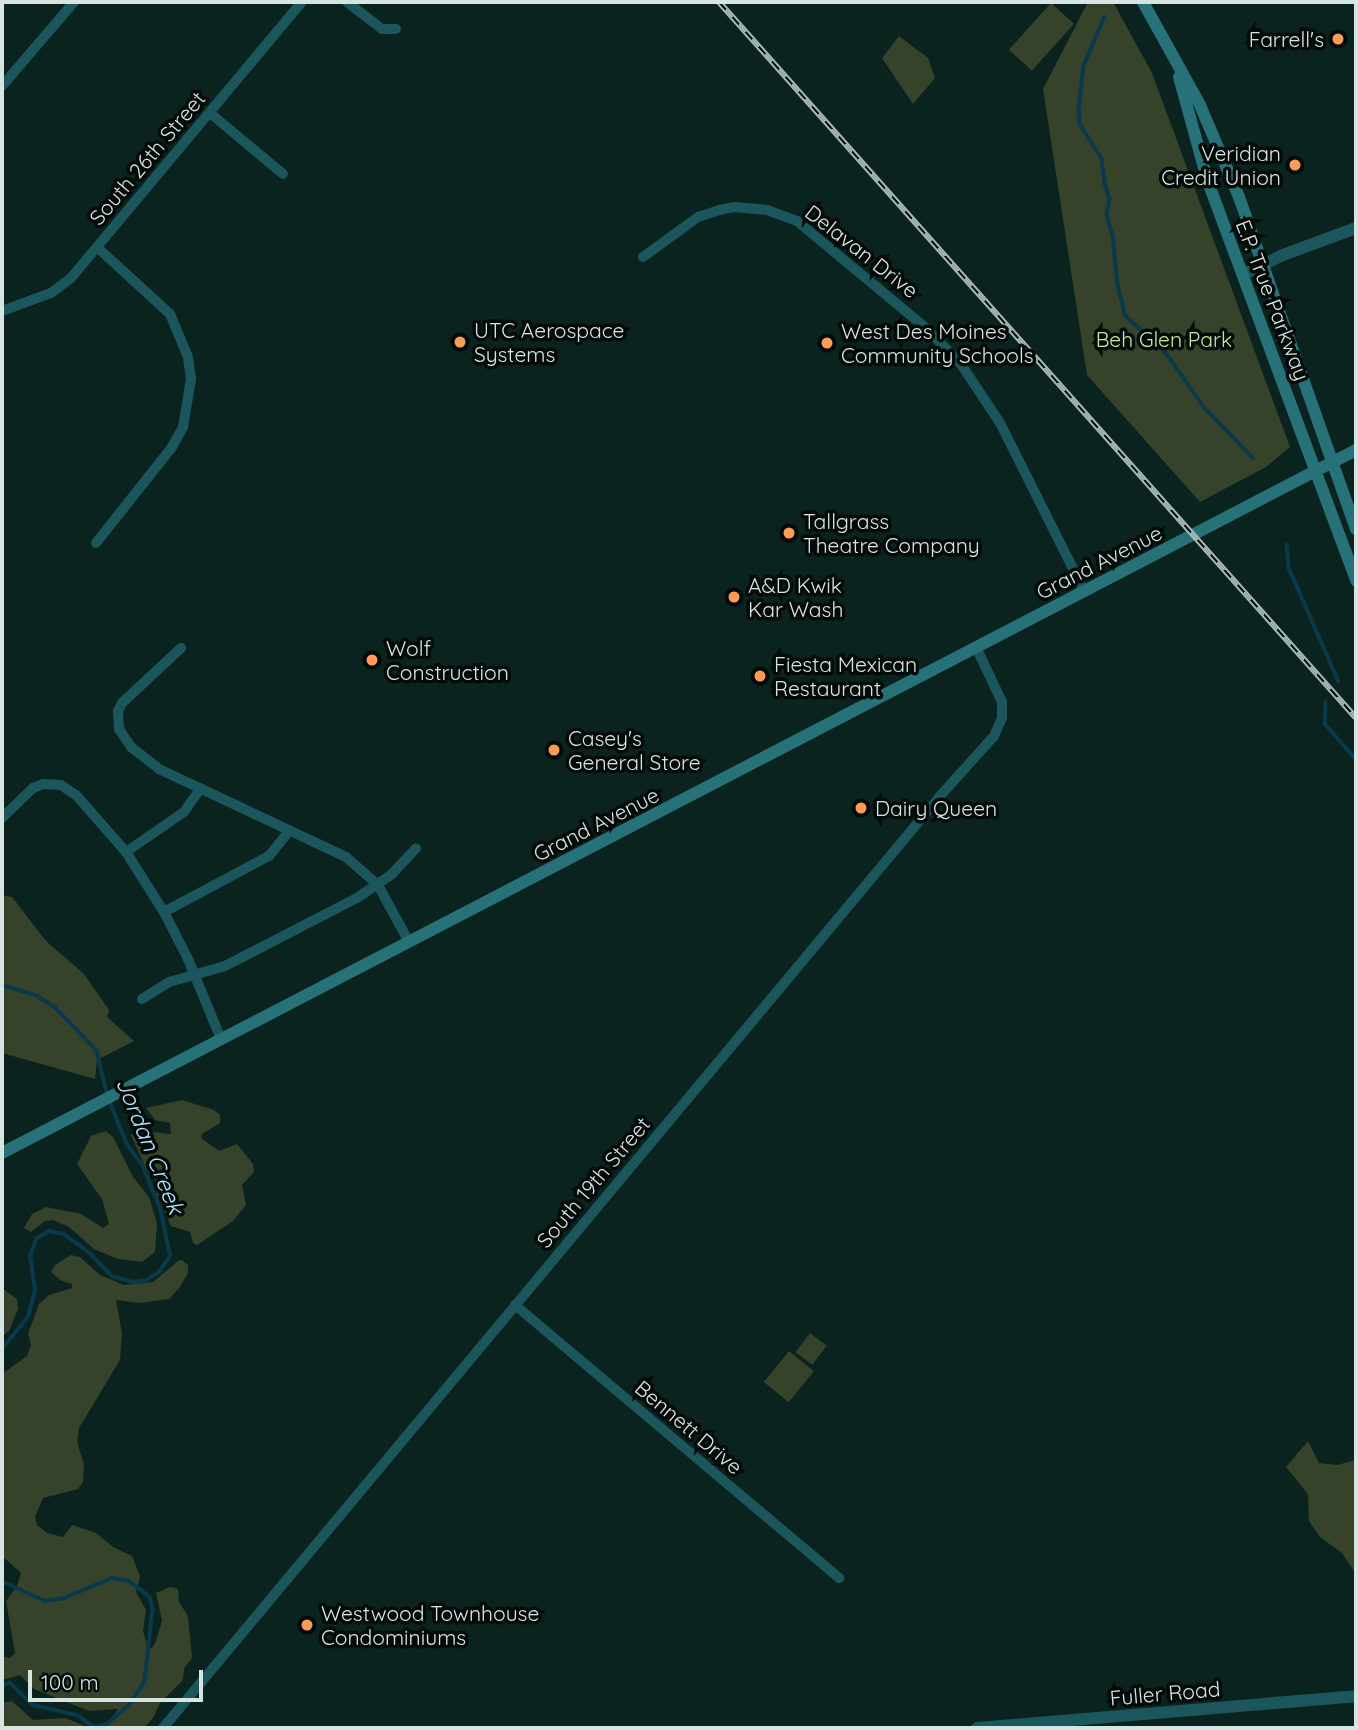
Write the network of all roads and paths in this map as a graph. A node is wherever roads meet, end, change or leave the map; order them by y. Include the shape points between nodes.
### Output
1 (74, 2) edge
2 (302, 2) edge
3 (347, 2) edge
4 (1143, 2) edge
5 (396, 29) dead end
6 (1175, 61) junction
7 (2, 86) edge
8 (210, 113) junction
9 (283, 174) dead end
10 (1356, 228) edge
11 (1356, 235) edge
12 (97, 247) junction
13 (643, 257) dead end
14 (1265, 266) junction
15 (1244, 274) junction
16 (2, 311) edge
17 (1356, 450) edge
18 (1333, 462) junction
19 (1317, 471) junction
20 (1356, 529) edge
21 (96, 543) dead end
22 (1356, 582) edge
23 (1084, 591) junction
24 (181, 648) dead end
25 (976, 648) junction
26 (201, 788) junction
27 (2, 818) edge
28 (290, 830) junction
29 (416, 848) dead end
30 (125, 852) junction
31 (378, 885) junction
32 (164, 912) junction
33 (409, 942) junction
34 (196, 976) junction
35 (142, 999) dead end
36 (221, 1039) junction
37 (2, 1153) edge
38 (515, 1305) junction
39 (839, 1578) dead end
40 (1356, 1696) edge
41 (163, 1728) edge
42 (977, 1728) edge

1 - 7 street
2 - 8 street, South 26th Street
3 - 5 street via 382,29
4 - 6 main road, E.P. True Parkway
6 - 14 main road, E.P. True Parkway via 1215,139
6 - 15 main road, E.P. True Parkway via 1203,169
8 - 9 street
8 - 12 street, South 26th Street
10 - 14 street
11 - 14 street via 1284,264
12 - 16 street, South 26th Street via 71,278 51,293
12 - 21 street via 170,314 188,357 191,379 183,427 172,447
13 - 23 street, Delavan Drive via 688,223 719,210 767,210 797,221 927,329 961,364 1000,423
14 - 15 street
14 - 18 main road, E.P. True Parkway
15 - 19 main road, E.P. True Parkway
17 - 18 main road, Grand Avenue
18 - 19 main road, Grand Avenue
18 - 20 main road, E.P. True Parkway
19 - 22 main road, E.P. True Parkway
19 - 23 main road, Grand Avenue
23 - 25 main road, Grand Avenue
24 - 26 street via 122,703 117,720 121,734 144,759
25 - 33 main road, Grand Avenue
25 - 38 street, South 19th Street via 1002,702 1002,718 994,736
26 - 28 street
26 - 30 street via 184,812
27 - 30 street via 33,788 61,785 76,795
28 - 31 street via 346,857
28 - 32 street via 269,856
29 - 31 street
30 - 32 street
31 - 33 street
31 - 34 street via 225,967
32 - 34 street
33 - 36 main road, Grand Avenue
34 - 35 street via 169,982
34 - 36 street
36 - 37 main road, Grand Avenue
38 - 39 street, Bennett Drive
38 - 41 street, South 19th Street
40 - 42 street, Fuller Road

